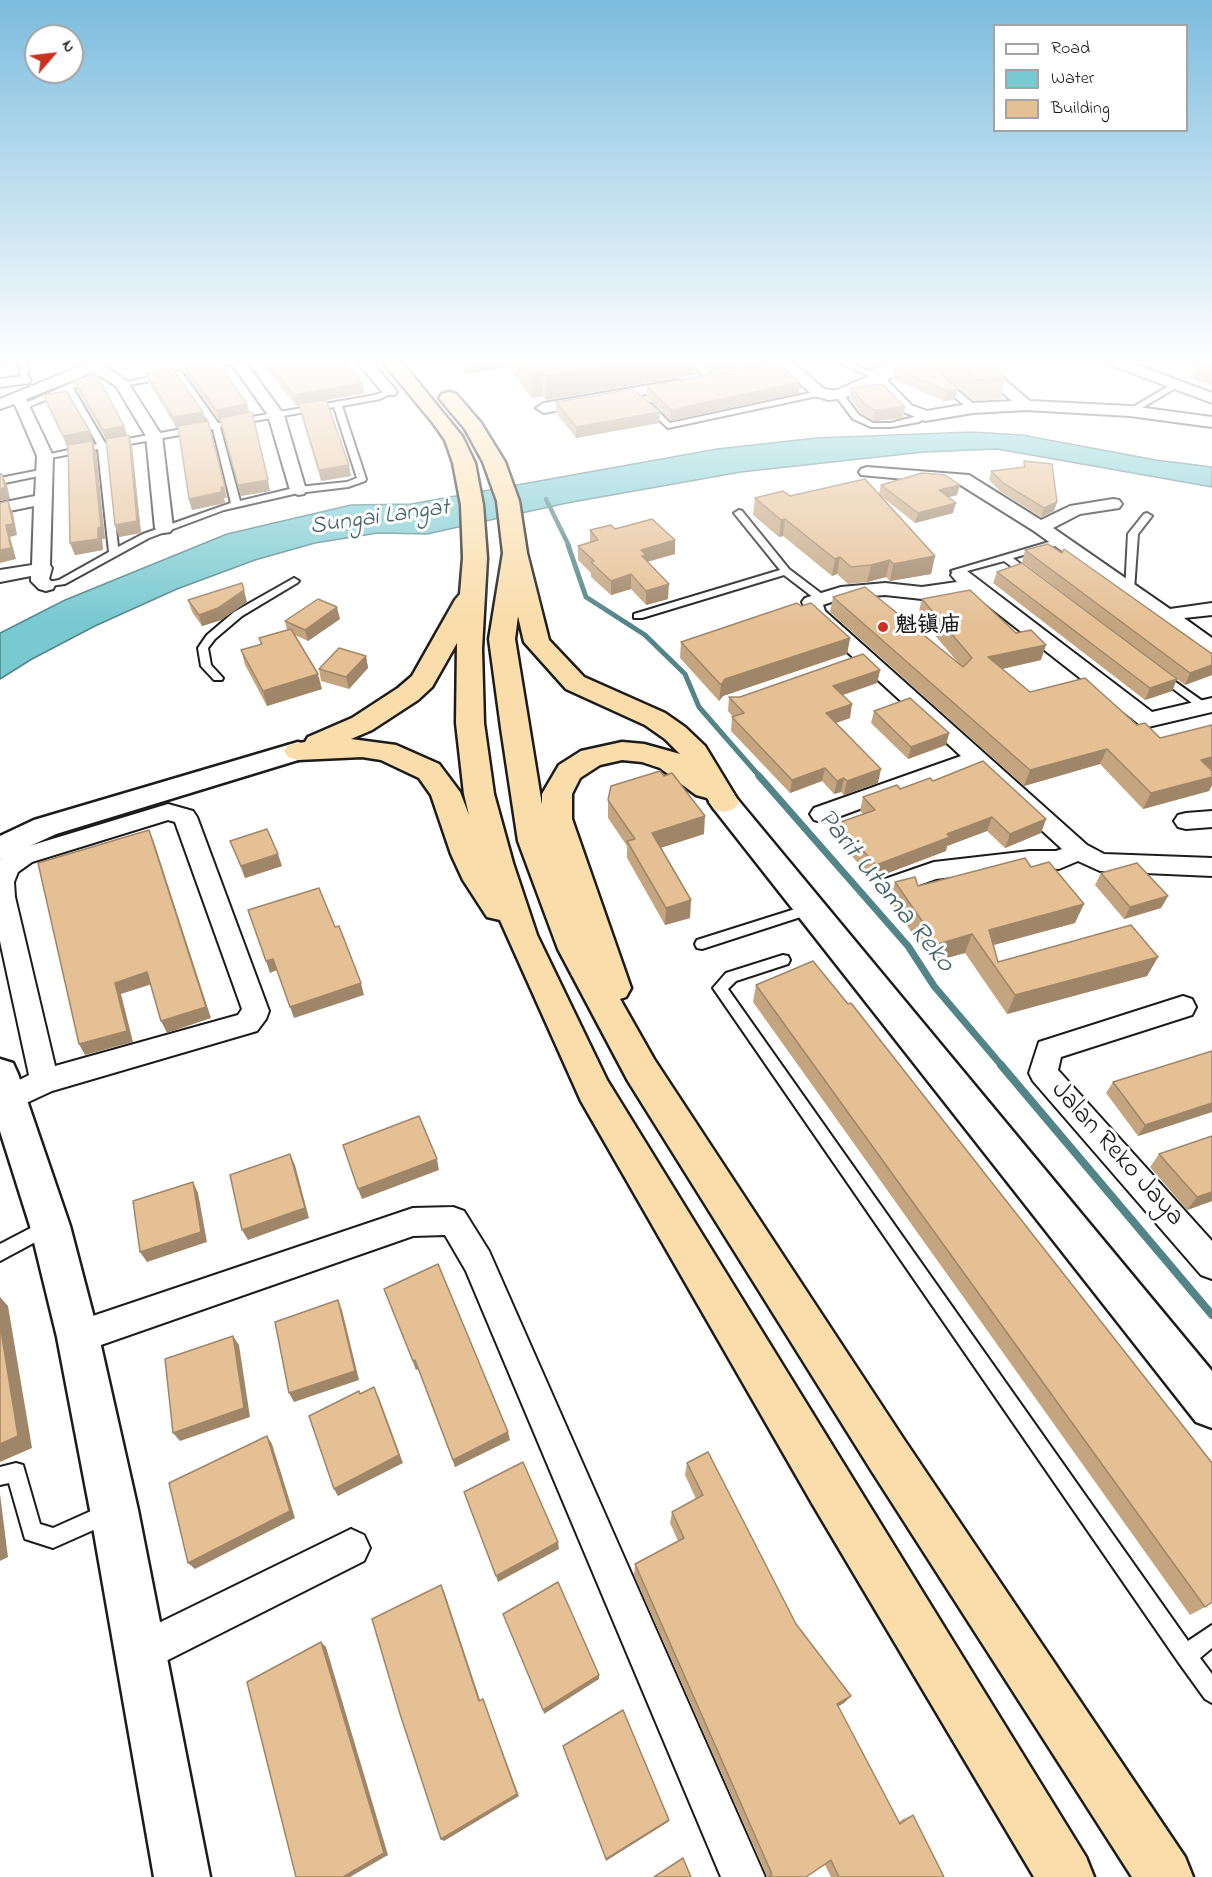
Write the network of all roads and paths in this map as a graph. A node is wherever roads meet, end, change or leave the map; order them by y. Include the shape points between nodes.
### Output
1 (38, 448) edge
2 (94, 448) edge
3 (102, 448) edge
4 (155, 448) edge
5 (222, 448) edge
6 (286, 448) edge
7 (352, 448) edge
8 (458, 448) edge
9 (486, 448) edge
10 (45, 464) junction
11 (867, 472) dead end
12 (0, 481) edge
13 (298, 490) junction
14 (45, 499) junction
15 (236, 504) junction
16 (1113, 504) dead end
17 (0, 508) edge
18 (739, 513) dead end
19 (1147, 516) dead end
20 (1040, 526) junction
21 (164, 528) junction
22 (1059, 542) junction
23 (114, 552) junction
24 (515, 553) junction
25 (1005, 557) junction
26 (786, 571) junction
27 (956, 571) joint
28 (475, 572) junction
29 (0, 576) edge
30 (44, 576) junction
31 (294, 581) dead end
32 (973, 585) junction
33 (1043, 586) edge
34 (1129, 590) junction
35 (822, 599) junction
36 (1212, 609) edge
37 (638, 615) dead end
38 (1164, 615) junction
39 (1212, 647) edge
40 (865, 657) junction
41 (842, 664) edge
42 (1147, 664) edge
43 (218, 678) dead end
44 (1208, 706) edge
45 (297, 751) junction
46 (977, 758) junction
47 (724, 802) junction
48 (822, 814) dead end
49 (1212, 819) edge
50 (1186, 821) dead end
51 (0, 849) edge
52 (1079, 851) junction
53 (1212, 867) edge
54 (888, 887) dead end
55 (811, 909) junction
56 (521, 935) junction
57 (702, 944) dead end
58 (783, 960) dead end
59 (1183, 1007) dead end
60 (641, 1070) junction
61 (13, 1089) edge
62 (50, 1226) junction
63 (0, 1253) edge
64 (1212, 1264) edge
65 (78, 1337) junction
66 (1212, 1406) edge
67 (0, 1476) edge
68 (114, 1510) junction
69 (351, 1548) dead end
70 (1212, 1635) edge
71 (140, 1653) junction
72 (1186, 1656) junction
73 (1212, 1692) edge
74 (182, 1877) edge
75 (743, 1877) edge
76 (1066, 1877) edge
77 (1166, 1877) edge

1 - 10 street
2 - 10 lane
3 - 23 lane
4 - 21 street
5 - 15 lane
6 - 13 street
7 - 13 lane via 362,479
8 - 28 highway via 472,505
9 - 24 highway via 508,501
10 - 12 lane
10 - 14 street
11 - 20 street via 963,479
13 - 15 lane
14 - 17 street
14 - 30 street
15 - 21 lane
16 - 20 street via 1076,510
18 - 26 lane
19 - 34 lane via 1133,534
20 - 22 street
21 - 23 lane
22 - 25 lane
22 - 34 street
23 - 30 lane via 62,582
24 - 47 highway via 537,642 575,683 655,719 675,733 695,753
24 - 60 highway via 502,639 533,841 575,949
25 - 27 lane
25 - 33 lane
26 - 35 lane
26 - 37 lane
27 - 32 street
28 - 45 highway via 423,681 362,724
28 - 56 highway via 469,660 470,723 478,794
29 - 30 street
31 - 43 lane via 238,614 211,637 203,648 204,657 206,666
32 - 35 street via 922,593 885,589 841,593
32 - 44 street via 1149,720
34 - 38 street
35 - 40 street via 812,602 816,613
36 - 38 street
38 - 39 street
40 - 41 street
40 - 46 street
42 - 44 lane
45 - 51 street via 45,826
45 - 56 highway via 386,751 429,771 445,792 479,880 495,906
46 - 48 street
46 - 52 street
47 - 55 street
47 - 60 highway via 670,761 622,751 591,758 569,772 557,794 557,819
49 - 50 street
52 - 53 street via 1100,862
52 - 54 street via 1059,860 1030,859 934,871
55 - 57 lane
55 - 66 street
56 - 76 highway via 594,1090
58 - 72 lane via 731,977 720,988
59 - 64 street, Jalan Reko Jaya via 1049,1050 1043,1073
60 - 77 highway via 887,1454
61 - 61 street via 2,882 7,867 24,856 168,812 185,817 256,1011 247,1023
61 - 62 street
62 - 63 lane
62 - 65 street
65 - 68 street
65 - 75 street via 412,1222 453,1221 478,1262
67 - 68 lane via 16,1472 32,1532 53,1538
68 - 71 street
69 - 71 street
70 - 72 lane
71 - 74 street
72 - 73 lane

